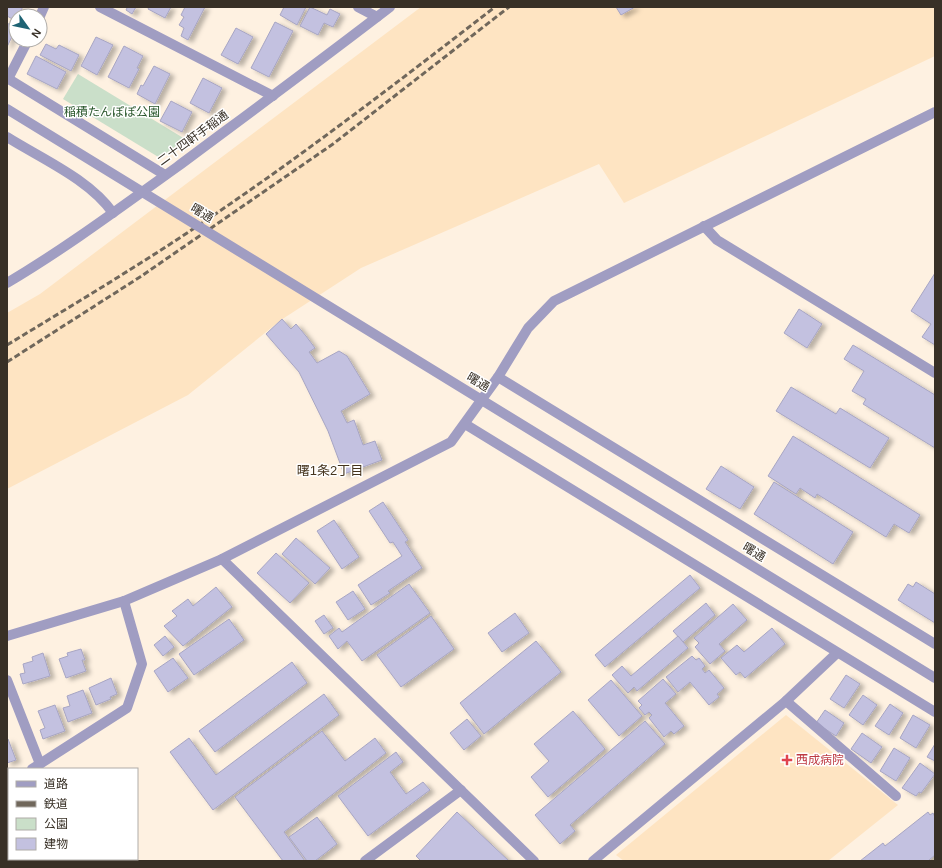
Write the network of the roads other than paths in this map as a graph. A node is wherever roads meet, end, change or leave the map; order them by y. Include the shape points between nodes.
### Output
1 (100, 7) edge
2 (358, 7) edge
3 (390, 7) edge
4 (377, 17) junction
5 (24, 48) edge
6 (8, 79) edge
7 (273, 96) junction
8 (7, 109) edge
9 (935, 112) edge
10 (7, 138) edge
11 (166, 175) junction
12 (113, 213) junction
13 (704, 226) junction
14 (7, 283) edge
15 (935, 372) edge
16 (498, 377) junction
17 (465, 424) junction
18 (222, 560) junction
19 (124, 601) junction
20 (7, 636) edge
21 (935, 644) edge
22 (837, 653) junction
23 (935, 678) edge
24 (7, 680) edge
25 (786, 701) junction
26 (935, 712) edge
27 (36, 766) edge
28 (461, 790) junction
29 (896, 796) dead end
30 (365, 861) edge
31 (534, 861) edge
32 (593, 861) edge

1 - 7 street
2 - 4 street
3 - 4 street, 二十四軒手稲通
4 - 7 street, 二十四軒手稲通
5 - 6 street
6 - 11 street
7 - 11 street, 二十四軒手稲通
8 - 23 street, 曙通, bridge
9 - 13 street
10 - 12 street via 88,186 104,200
11 - 12 street, 二十四軒手稲通
12 - 14 street, 二十四軒手稲通 via 57,253
13 - 15 street via 717,240
13 - 16 street via 554,301 528,328
16 - 17 street
16 - 21 street
17 - 18 street via 451,442
17 - 22 street
18 - 19 street
18 - 28 street
19 - 20 street
19 - 27 street via 142,664 127,708
22 - 25 street
22 - 26 street
24 - 27 street
25 - 29 street
25 - 32 street
28 - 30 street
28 - 31 street

